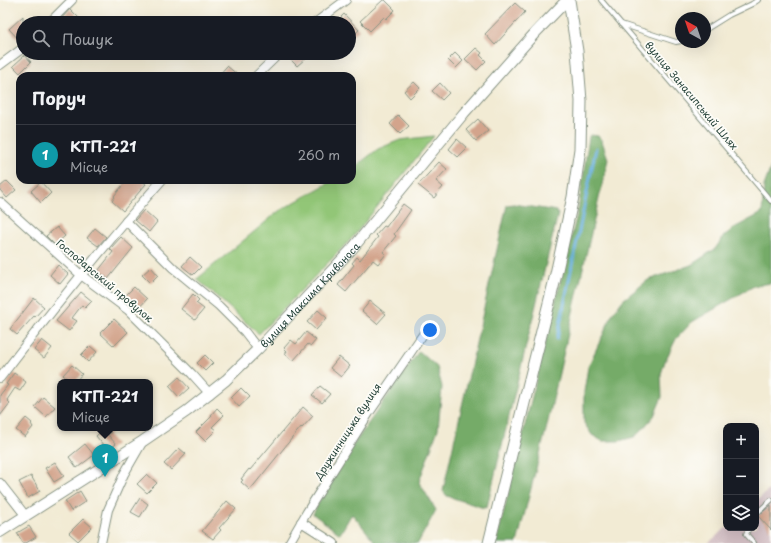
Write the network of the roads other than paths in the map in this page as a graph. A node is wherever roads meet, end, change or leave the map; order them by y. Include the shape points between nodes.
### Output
1 (72, 0) edge
2 (346, 0) edge
3 (568, 0) edge
4 (601, 0) edge
5 (758, 0) edge
6 (57, 16) edge
7 (324, 16) edge
8 (621, 24) junction
9 (711, 26) edge
10 (675, 42) edge
11 (16, 53) edge
12 (273, 60) edge
13 (0, 65) edge
14 (260, 72) edge
15 (158, 184) edge
16 (771, 201) edge
17 (0, 202) edge
18 (126, 220) junction
19 (81, 275) junction
20 (424, 333) dead end
21 (258, 349) junction
22 (0, 378) edge
23 (210, 394) junction
24 (142, 442) junction
25 (0, 483) edge
26 (771, 500) edge
27 (759, 511) edge
28 (25, 515) junction
29 (302, 522) junction
30 (748, 531) edge
31 (0, 532) edge
32 (101, 543) edge
33 (289, 543) edge
34 (334, 543) edge
35 (489, 543) edge
36 (754, 543) edge

1 - 6 street
2 - 7 street
3 - 21 street, вулиця Максима Кривоноса via 464,113 352,249
3 - 35 main road via 582,101 579,156 573,197 554,283
4 - 8 lane, вулиця Занасипський Шлях
5 - 9 lane
8 - 10 lane
8 - 16 lane, вулиця Занасипський Шлях
11 - 13 street
12 - 14 street
15 - 18 street
17 - 19 street, Господарський провулок
18 - 19 street
18 - 21 street via 173,268 219,306
19 - 22 street
19 - 23 street, Господарський провулок via 128,310
20 - 29 street, Дружинницька вулиця via 369,413
21 - 23 street, вулиця Максима Кривоноса
23 - 24 street, вулиця Максима Кривоноса
24 - 28 street, вулиця Максима Кривоноса
24 - 32 street via 108,510
25 - 28 street
26 - 27 lane
28 - 31 street, вулиця Максима Кривоноса
29 - 33 street, Дружинницька вулиця
29 - 34 street
30 - 36 lane via 746,534

